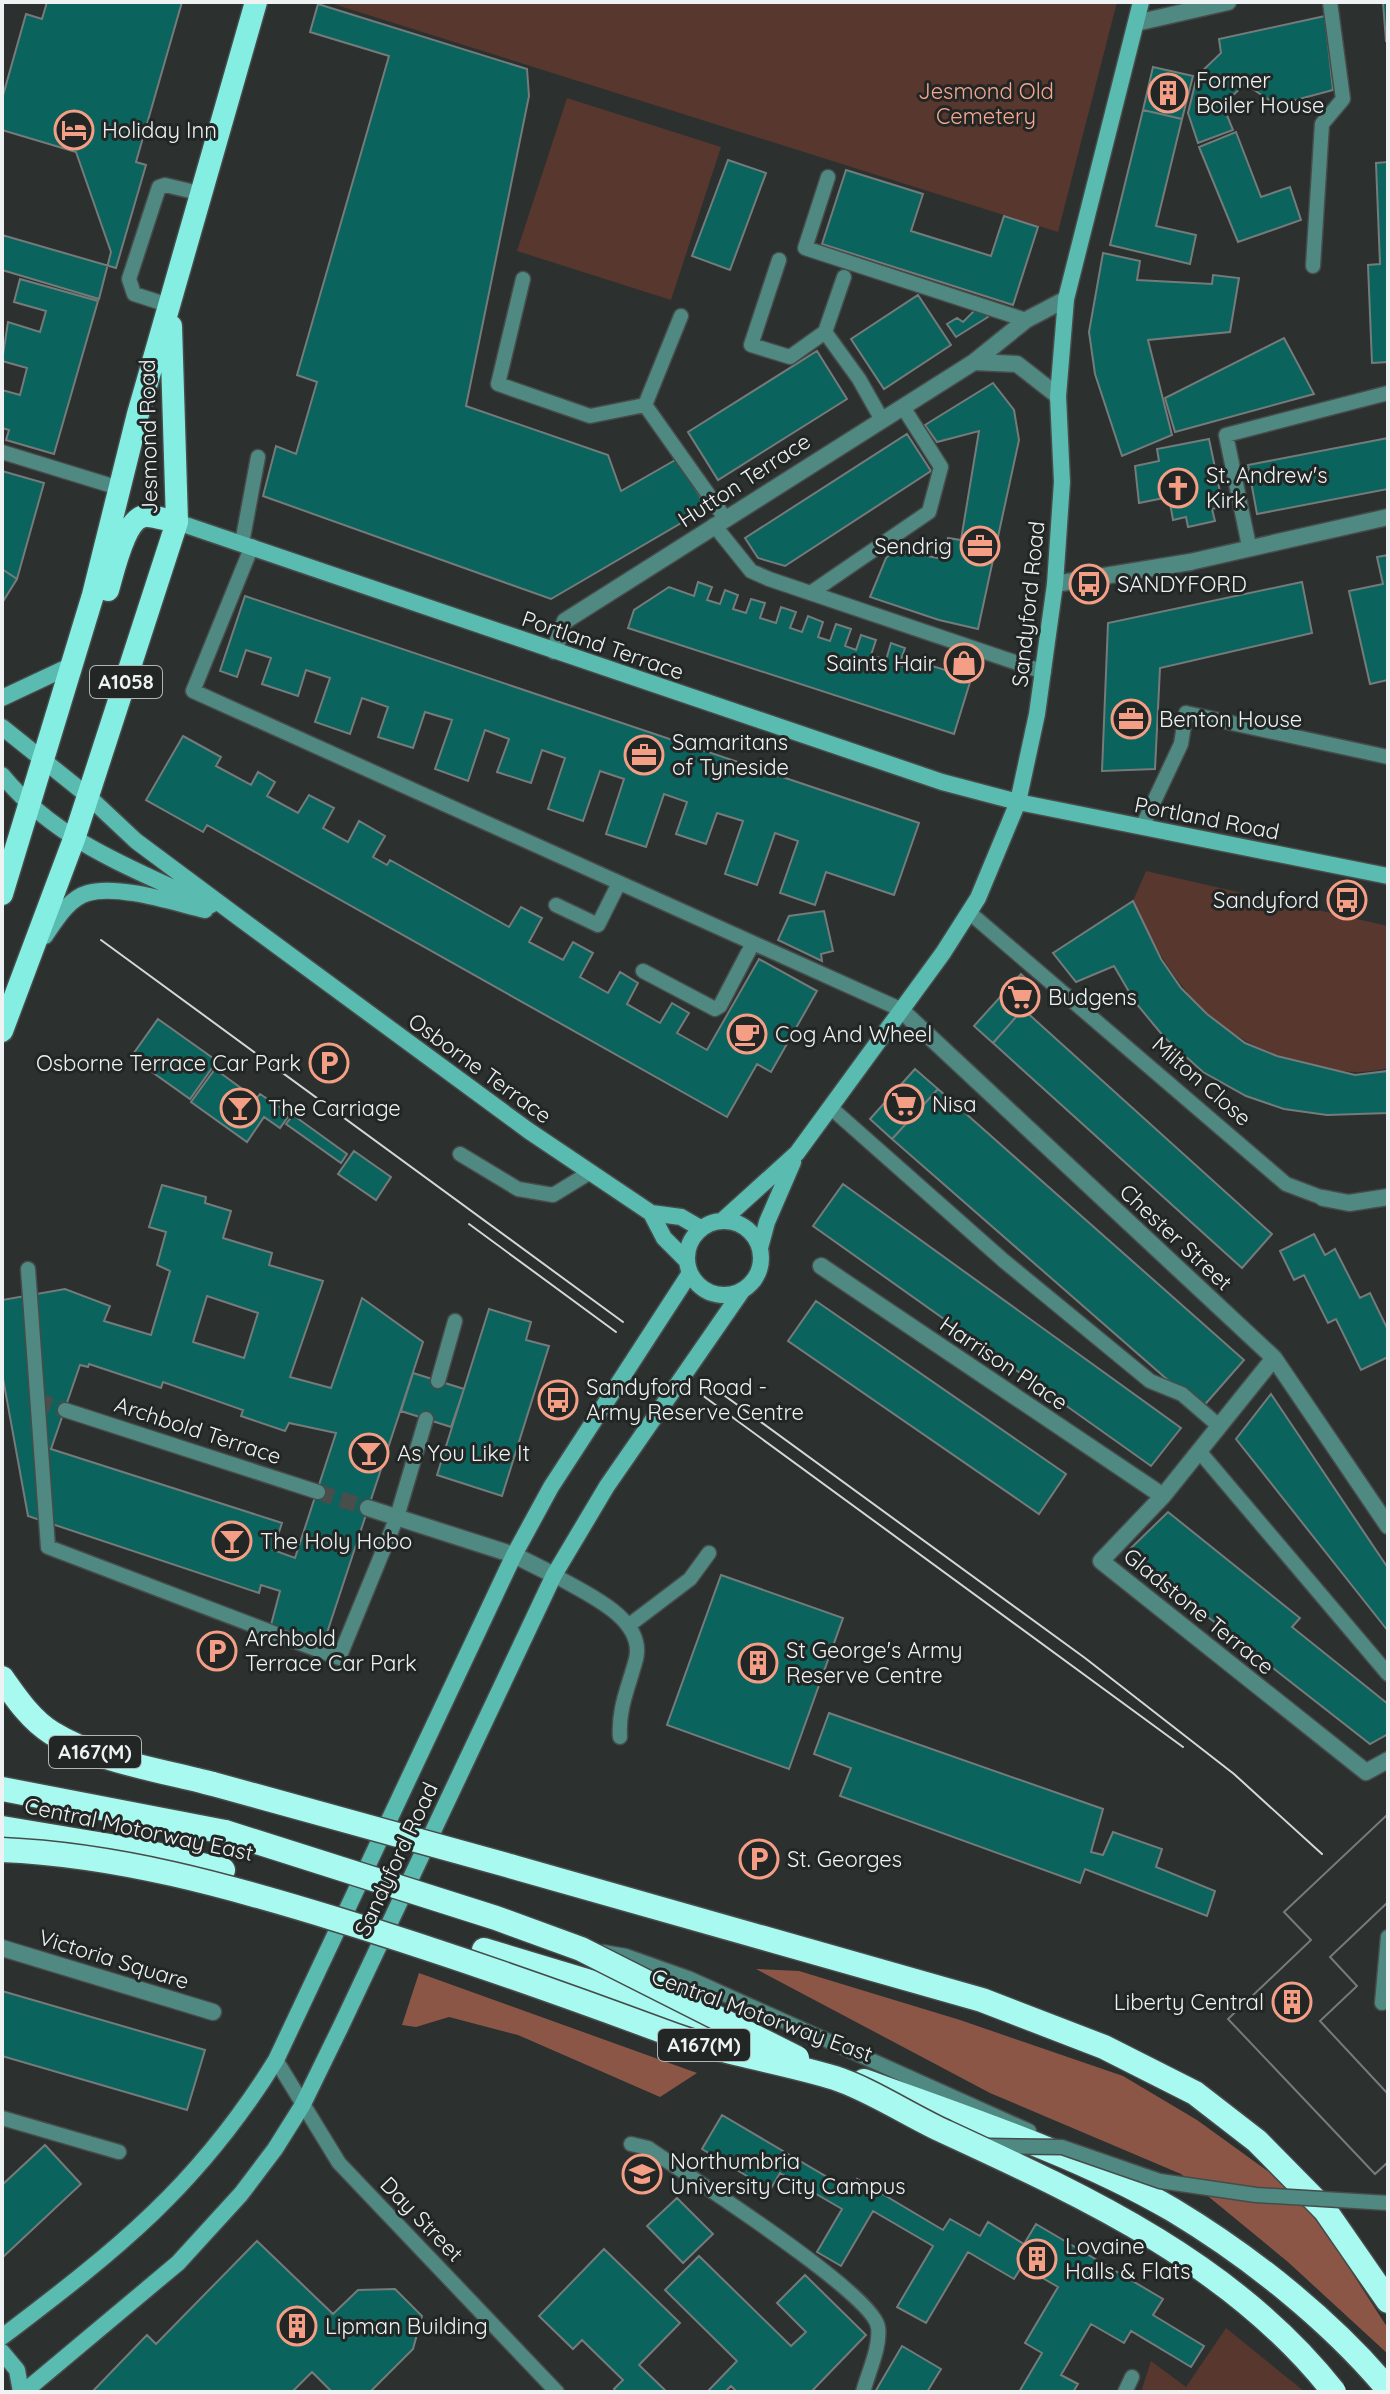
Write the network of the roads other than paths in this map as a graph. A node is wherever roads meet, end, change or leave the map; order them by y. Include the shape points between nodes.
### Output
1 (256, 2) edge
2 (1141, 2) edge
3 (1228, 2) edge
4 (1330, 2) edge
5 (1136, 23) junction
6 (828, 177) dead end
7 (203, 194) junction
8 (779, 260) dead end
9 (1313, 266) dead end
10 (844, 277) dead end
11 (523, 279) dead end
12 (1066, 299) junction
13 (171, 306) junction
14 (681, 316) dead end
15 (1026, 320) junction
16 (825, 332) junction
17 (974, 362) junction
18 (1388, 393) edge
19 (1058, 396) junction
20 (645, 405) junction
21 (903, 407) junction
22 (881, 418) junction
23 (2, 452) edge
24 (258, 457) dead end
25 (119, 488) junction
26 (1388, 517) edge
27 (720, 521) junction
28 (177, 522) junction
29 (247, 544) junction
30 (1249, 546) junction
31 (1055, 584) junction
32 (812, 592) junction
33 (554, 651) junction
34 (72, 663) junction
35 (1044, 672) junction
36 (2, 698) edge
37 (2, 727) edge
38 (1388, 757) edge
39 (44, 758) junction
40 (2, 775) edge
41 (88, 796) junction
42 (1018, 802) junction
43 (28, 807) junction
44 (1142, 827) junction
45 (74, 839) junction
46 (1388, 876) edge
47 (619, 883) junction
48 (2, 894) edge
49 (556, 905) dead end
50 (970, 913) junction
51 (238, 917) junction
52 (753, 943) junction
53 (32, 957) junction
54 (643, 971) dead end
55 (900, 1009) junction
56 (2, 1031) edge
57 (830, 1107) junction
58 (797, 1153) junction
59 (460, 1154) dead end
60 (589, 1173) junction
61 (1388, 1197) edge
62 (1323, 1198) joint
63 (651, 1213) junction
64 (723, 1220) junction
65 (700, 1228) junction
66 (760, 1248) junction
67 (821, 1266) dead end
68 (688, 1267) junction
69 (28, 1269) dead end
70 (742, 1291) junction
71 (455, 1321) dead end
72 (1274, 1358) junction
73 (438, 1381) dead end
74 (65, 1410) tunnel mouth
75 (426, 1419) dead end
76 (1219, 1426) junction
77 (1199, 1451) junction
78 (318, 1492) tunnel mouth
79 (1163, 1496) junction
80 (368, 1508) tunnel mouth
81 (397, 1517) junction
82 (1388, 1526) edge
83 (709, 1553) dead end
84 (514, 1555) junction
85 (554, 1575) junction
86 (628, 1626) junction
87 (1388, 1674) edge
88 (2, 1678) edge
89 (620, 1737) dead end
90 (1388, 1760) edge
91 (2, 1789) edge
92 (2, 1828) edge
93 (2, 1850) edge
94 (1388, 1937) edge
95 (2, 1948) edge
96 (581, 1949) junction
97 (1382, 2003) dead end
98 (213, 2012) dead end
99 (276, 2060) junction
100 (839, 2079) junction
101 (302, 2106) junction
102 (2, 2118) edge
103 (631, 2144) dead end
104 (980, 2146) junction
105 (1062, 2147) junction
106 (119, 2152) dead end
107 (1388, 2203) edge
108 (1388, 2301) edge
109 (2, 2337) edge
110 (2, 2352) edge
111 (1132, 2377) dead end
112 (1388, 2389) edge
113 (22, 2392) edge
114 (557, 2392) edge
115 (863, 2392) edge
116 (1125, 2392) edge
117 (1334, 2392) edge

1 - 7 highway, Jesmond Road / A1058
2 - 5 main road, Sandyford Road
3 - 5 street
4 - 9 lane via 1343,99 1322,124
5 - 12 main road, Sandyford Road
6 - 15 lane via 805,248
7 - 13 highway, Jesmond Road / A1058
7 - 13 lane via 159,187 129,279 134,294
8 - 16 lane via 751,345 790,357
10 - 16 lane
11 - 20 lane via 498,384 590,416
12 - 15 street, Hutton Terrace
12 - 19 main road, Sandyford Road
13 - 25 highway, Jesmond Road / A1058
13 - 28 highway, Jesmond Road / A1058
14 - 20 lane
15 - 17 street, Hutton Terrace
16 - 22 lane
17 - 19 street via 1017,364
17 - 21 street, Hutton Terrace
18 - 30 lane via 1226,435
19 - 31 main road, Sandyford Road via 1062,482
20 - 27 lane
21 - 22 street, Hutton Terrace
21 - 32 lane via 941,467 929,512
22 - 27 street, Hutton Terrace
23 - 25 lane
24 - 29 lane
25 - 34 highway, Jesmond Road / A1058
26 - 30 street
27 - 32 lane via 751,571
27 - 33 street, Hutton Terrace via 565,621
28 - 29 main road, Portland Terrace
28 - 34 highway, A1058 via 144,516 134,521 94,631
28 - 41 highway, Jesmond Road / A1058
29 - 33 main road, Portland Terrace
29 - 47 lane via 193,691
30 - 31 street via 1190,562
31 - 35 main road, Sandyford Road
32 - 35 lane
33 - 42 main road, Portland Terrace via 942,782
34 - 36 main road
34 - 39 highway, Jesmond Road / A1058
35 - 42 main road, Sandyford Road
37 - 39 main road, Osborne Terrace
38 - 44 lane via 1186,713 1181,744
39 - 41 main road, Osborne Terrace
39 - 43 highway, Jesmond Road / A1058
40 - 43 main road, Osborne Terrace
41 - 45 highway, Jesmond Road / A1058
41 - 51 main road, Osborne Terrace via 136,841
42 - 44 main road, Portland Road
42 - 50 main road, Sandyford Road
43 - 45 main road, Osborne Terrace
43 - 48 highway, A1058
44 - 46 main road, Portland Road
45 - 51 main road, Osborne Terrace
45 - 53 highway, A1058
47 - 49 lane via 598,925
47 - 52 lane
50 - 55 main road, Sandyford Road
50 - 62 lane, Milton Close via 1286,1184
51 - 53 main road via 114,892 87,893 58,917
51 - 60 main road, Osborne Terrace
52 - 54 lane via 715,1009
52 - 55 lane
53 - 56 highway, A1058
55 - 57 main road, Sandyford Road
55 - 72 street, Chester Street
57 - 58 main road, Sandyford Road
57 - 76 lane via 1150,1381 1182,1394
58 - 64 main road, Sandyford Road
58 - 66 main road, Sandyford Road
59 - 60 lane via 518,1189 553,1195
60 - 63 main road, Osborne Terrace
61 - 62 street, Milton Close via 1349,1203
63 - 65 main road via 681,1217
63 - 68 main road, Osborne Terrace
64 - 65 main road
64 - 66 main road via 746,1228
65 - 68 main road via 692,1238
66 - 70 main road via 759,1272
67 - 79 street, Harrison Place
68 - 70 main road via 697,1284 718,1295
68 - 84 main road, Sandyford Road
69 - 81 lane via 48,1547 339,1658
70 - 85 main road, Sandyford Road via 607,1486
71 - 73 lane
72 - 76 street, Gladstone Terrace
72 - 82 street, Chester Street
74 - 78 lane, Archbold Terrace
75 - 81 lane
76 - 77 street, Gladstone Terrace
77 - 79 street, Gladstone Terrace
77 - 87 lane
79 - 90 street, Gladstone Terrace via 1101,1561 1366,1772
80 - 81 street
81 - 84 street
83 - 86 lane via 690,1579
84 - 85 street
84 - 99 main road, Sandyford Road
85 - 86 lane via 617,1613
85 - 101 main road, Sandyford Road
86 - 89 lane via 637,1654 619,1714
88 - 108 highway, A167(M), bridge via 51,1732 89,1751 982,2000 1118,2054 1195,2093 1257,2141 1325,2210
91 - 96 highway, A167(M), bridge via 225,1832
92 - 112 highway, Central Motorway East / A167(M) via 223,1870 645,1999 1012,2136 1140,2193 1205,2231 1277,2285
93 - 100 highway, Central Motorway East / A167(M), bridge via 89,1858 251,1893 474,1962 689,2041
94 - 97 lane
95 - 98 street, Victoria Square
96 - 100 highway, A167(M), bridge
96 - 105 lane, bridge via 626,1956 688,1978
99 - 101 lane, Day Street
99 - 109 main road, Sandyford Road via 238,2119 180,2189 100,2262
100 - 104 highway, Central Motorway East / A167(M), bridge
101 - 113 main road, Sandyford Road via 241,2194 195,2246
101 - 114 lane, Day Street via 339,2163
102 - 106 lane
103 - 115 lane via 660,2156 832,2277 868,2309 878,2324 878,2338
104 - 105 lane, bridge
104 - 117 highway, Central Motorway East / A167(M), bridge via 1144,2231 1232,2289 1312,2364
105 - 107 lane, bridge via 1160,2181 1256,2195
110 - 113 main road via 17,2370
111 - 116 lane

